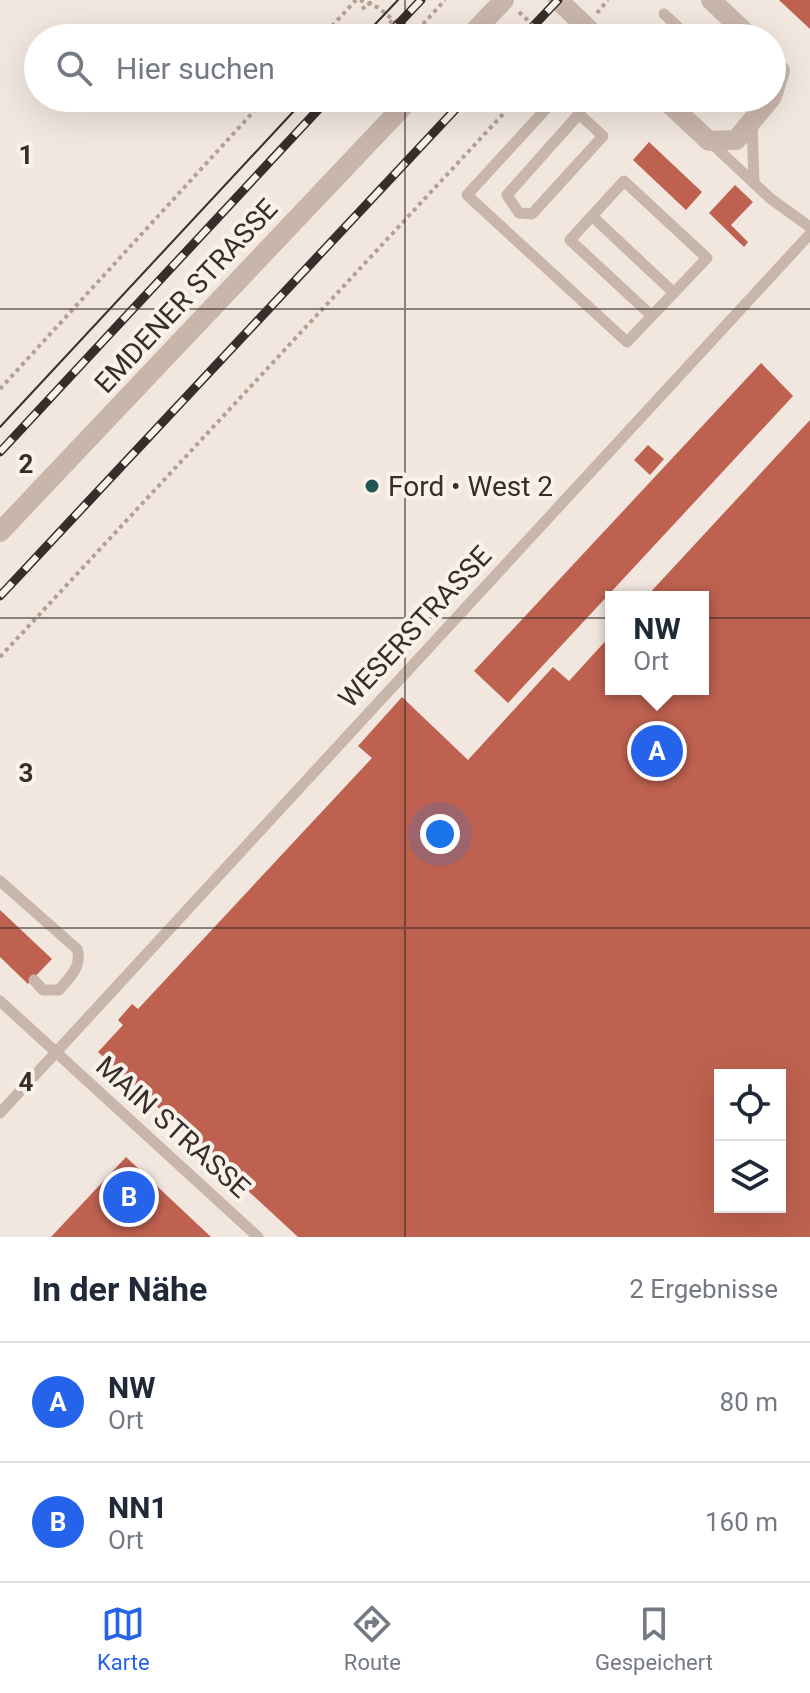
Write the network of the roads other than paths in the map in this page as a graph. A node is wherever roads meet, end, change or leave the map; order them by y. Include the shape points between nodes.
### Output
1 (558, 0) edge
2 (711, 0) edge
3 (509, 4) edge
4 (664, 14) dead end
5 (485, 24) edge
6 (583, 24) edge
7 (675, 24) edge
8 (736, 24) edge
9 (398, 112) edge
10 (543, 112) edge
11 (678, 112) edge
12 (757, 112) edge
13 (762, 112) edge
14 (579, 114) joint
15 (709, 141) junction
16 (754, 183) junction
17 (592, 216) junction
18 (810, 227) edge
19 (810, 234) edge
20 (674, 293) junction
21 (652, 316) junction
22 (0, 532) edge
23 (0, 881) edge
24 (34, 980) dead end
25 (0, 1001) edge
26 (56, 1053) junction
27 (0, 1113) edge
28 (258, 1237) edge

1 - 6 street
2 - 8 street
3 - 5 street
4 - 7 lane
9 - 22 street, EMDENER STRASSE
10 - 21 lane via 467,195 627,342
11 - 15 street
12 - 15 street via 736,140
13 - 16 lane
14 - 14 lane via 507,195 519,213 532,214 603,136
15 - 16 lane
16 - 18 lane
17 - 20 lane
17 - 20 lane via 624,181 707,258
17 - 21 lane via 570,240
19 - 26 lane, WESERSTRASSE
20 - 21 lane
23 - 24 lane via 77,949 75,971 59,990 43,990
25 - 26 lane, MAIN STRASSE
26 - 27 lane, WESERSTRASSE
26 - 28 lane, MAIN STRASSE

